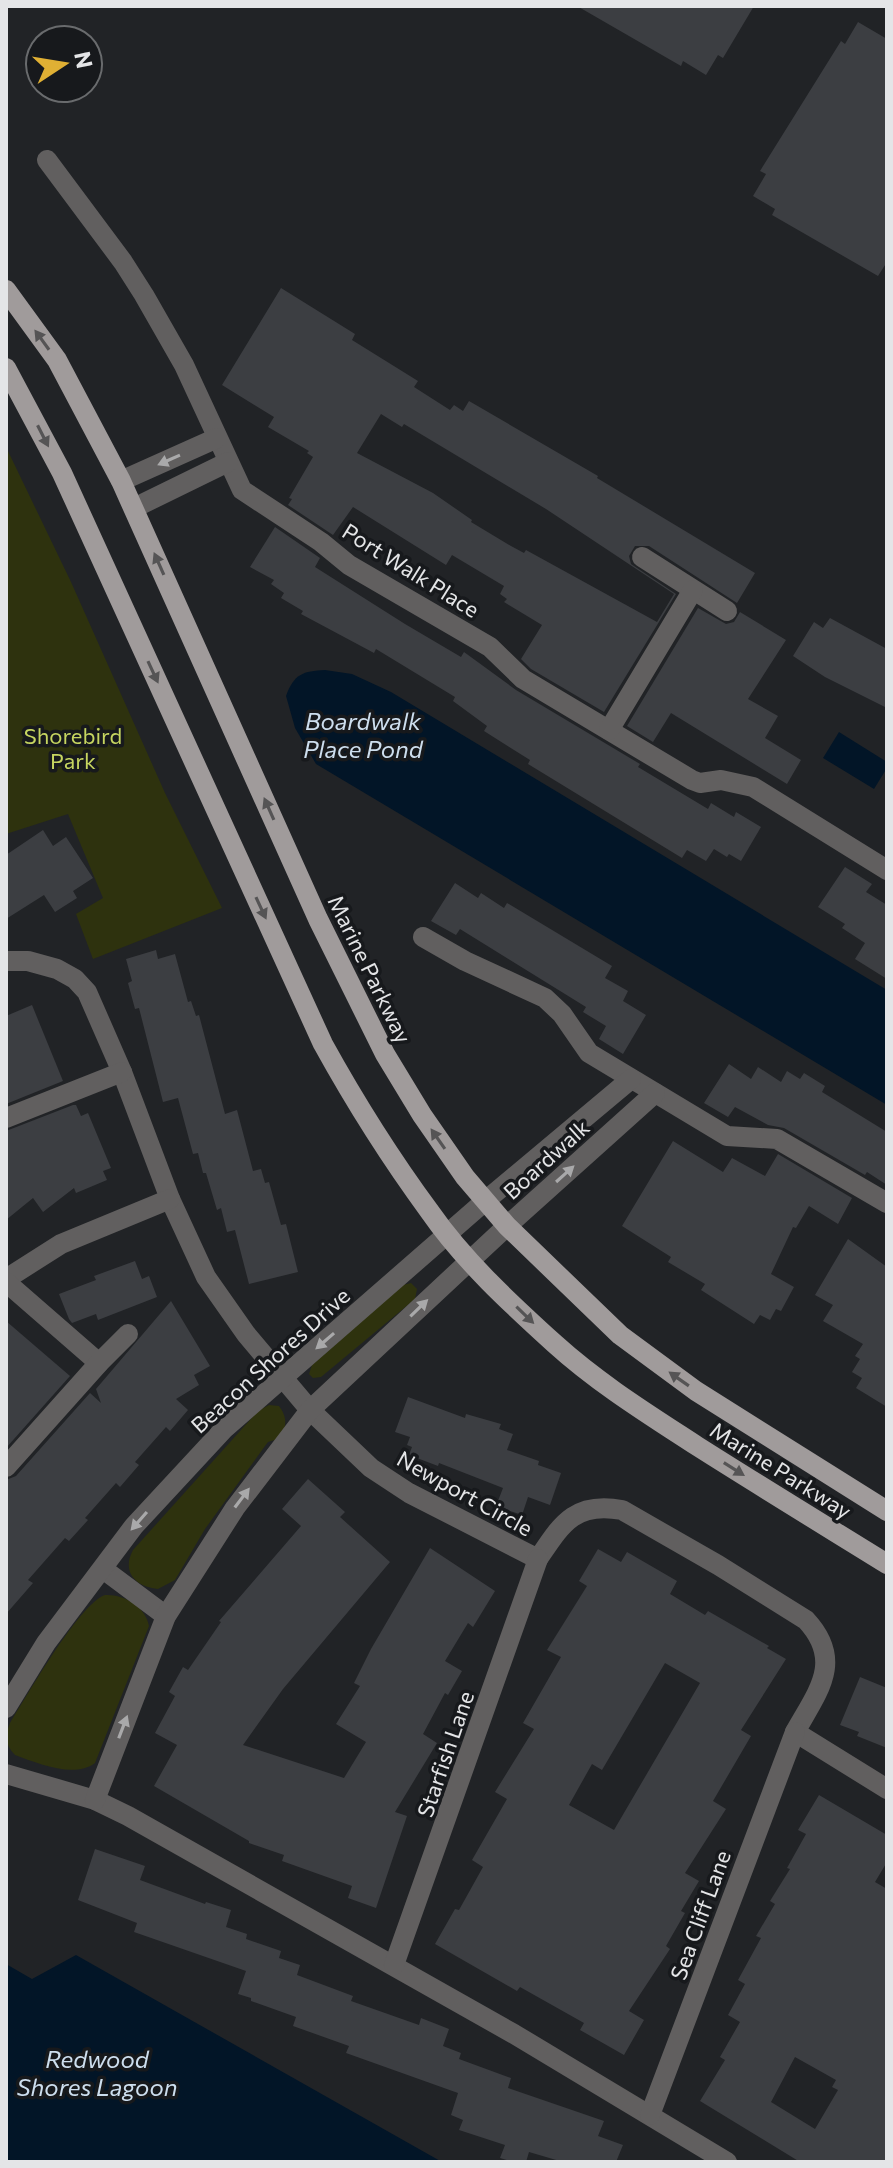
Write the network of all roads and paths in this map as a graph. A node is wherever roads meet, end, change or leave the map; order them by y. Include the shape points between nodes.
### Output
1 (47, 160) dead end
2 (6, 290) edge
3 (6, 368) edge
4 (217, 438) junction
5 (228, 462) junction
6 (121, 481) junction
7 (134, 508) junction
8 (642, 557) dead end
9 (693, 590) junction
10 (727, 611) dead end
11 (609, 730) junction
12 (887, 870) edge
13 (423, 937) dead end
14 (6, 961) edge
15 (122, 1072) junction
16 (631, 1079) junction
17 (655, 1093) junction
18 (6, 1118) edge
19 (170, 1199) junction
20 (484, 1202) junction
21 (887, 1203) edge
22 (507, 1226) junction
23 (448, 1234) junction
24 (470, 1261) junction
25 (6, 1280) edge
26 (128, 1334) dead end
27 (99, 1363) junction
28 (283, 1377) junction
29 (310, 1410) junction
30 (6, 1467) edge
31 (887, 1511) edge
32 (538, 1559) junction
33 (887, 1564) edge
34 (103, 1569) junction
35 (166, 1616) junction
36 (6, 1708) edge
37 (795, 1732) junction
38 (6, 1774) edge
39 (887, 1789) edge
40 (95, 1800) junction
41 (394, 1965) junction
42 (650, 2115) junction
43 (727, 2162) edge

1 - 4 street, Port Walk Place via 144,295
6 -> 2 main road, Marine Parkway via 57,360
3 -> 23 main road, Marine Parkway via 62,473 323,1044
4 - 5 street, Port Walk Place
4 -> 6 street
5 - 7 street
5 - 11 street, Port Walk Place via 242,490 259,503 349,565 490,647 523,679
6 - 7 main road, Marine Parkway
20 -> 7 main road, Marine Parkway via 385,1054 318,919
8 - 9 street
9 - 10 street
9 - 11 street
11 - 12 street, Port Walk Place via 692,780 753,787
13 - 16 street via 545,998 589,1053
14 - 15 street, Newport Circle via 57,969 81,985
15 - 18 street
15 - 19 street, Newport Circle
16 - 17 street
16 - 20 street, Boardwalk
17 - 21 street via 727,1136 777,1139
22 -> 17 street, Boardwalk
19 - 25 street via 61,1244
19 - 28 street, Newport Circle via 206,1277
20 - 22 main road, Marine Parkway
20 - 23 street, Beacon Shores Drive
22 - 24 street, Boardwalk
31 -> 22 main road, Marine Parkway via 664,1369 604,1320
23 - 24 main road, Marine Parkway
23 -> 28 street, Beacon Shores Drive
29 -> 24 street
24 -> 33 main road, Marine Parkway via 604,1384
25 - 27 street
26 - 27 street
27 - 30 street
28 - 29 street, Newport Circle
28 -> 34 street, Beacon Shores Drive via 224,1429 134,1526
29 - 32 street, Newport Circle via 371,1468 409,1493
35 -> 29 street via 235,1508
32 - 37 street, Newport Circle via 563,1522 590,1510 622,1510 806,1620 824,1646 827,1669
32 - 41 street, Starfish Lane
34 - 35 street
34 - 36 street, Beacon Shores Drive via 46,1643
40 -> 35 street
37 - 39 street
37 - 42 street, Sea Cliff Lane
38 - 40 street
40 - 41 street
41 - 42 street
42 - 43 street

